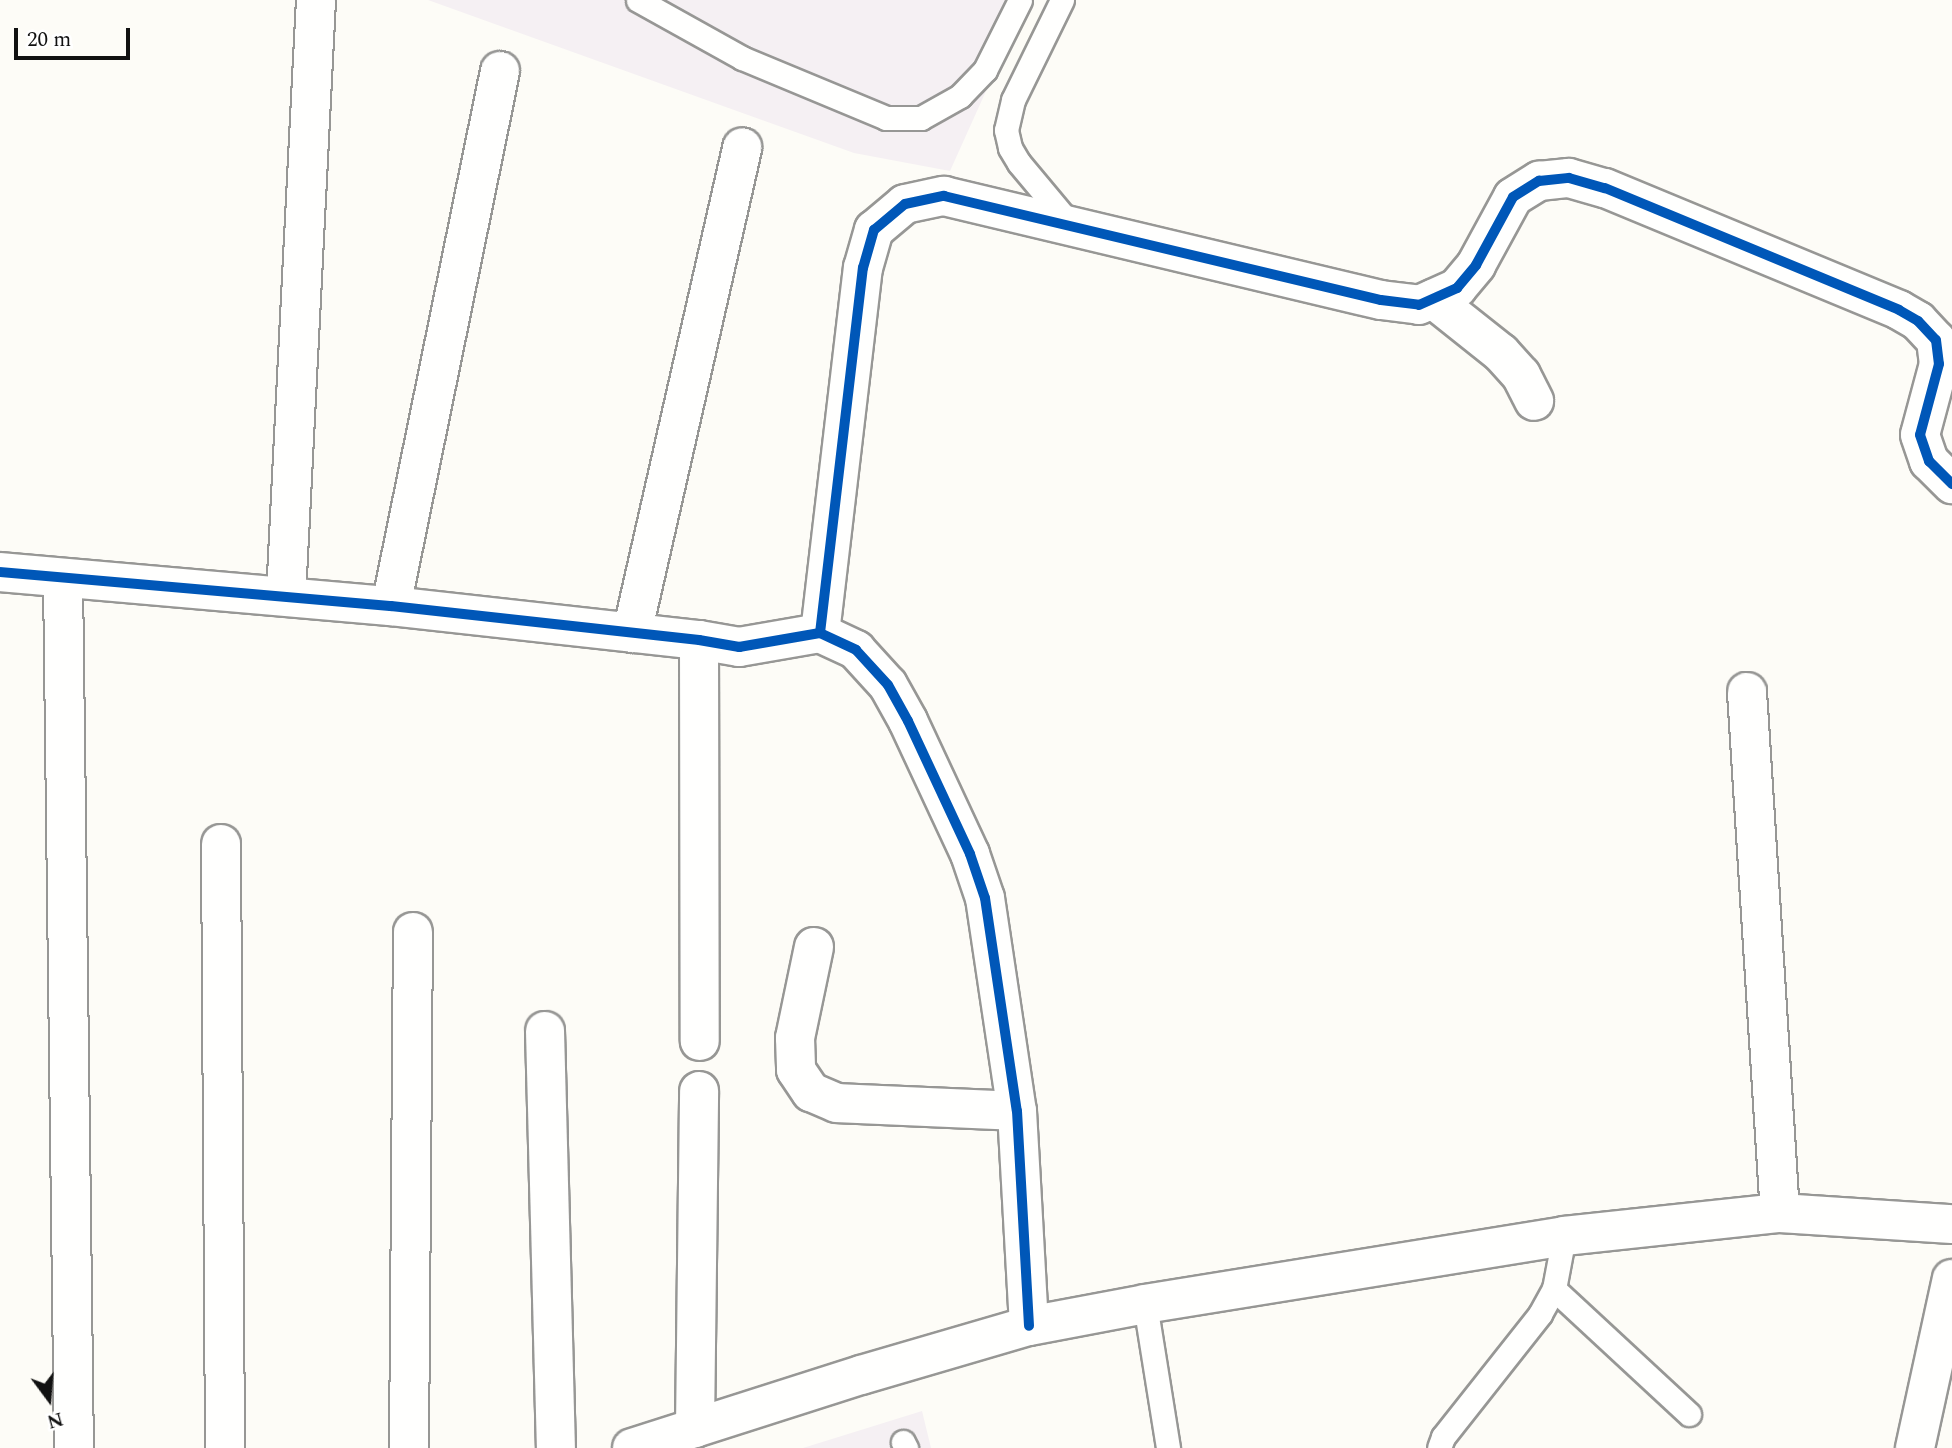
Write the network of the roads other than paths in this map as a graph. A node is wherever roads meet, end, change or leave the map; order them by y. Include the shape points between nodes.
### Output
1 (316, 0) edge
2 (638, 0) edge
3 (1020, 0) edge
4 (1062, 0) edge
5 (500, 71) dead end
6 (742, 147) dead end
7 (1072, 226) junction
8 (1433, 299) junction
9 (1534, 401) dead end
10 (1952, 484) edge
11 (0, 572) edge
12 (63, 578) junction
13 (286, 596) junction
14 (391, 606) junction
15 (632, 633) junction
16 (820, 633) junction
17 (699, 640) junction
18 (1747, 692) dead end
19 (221, 844) dead end
20 (413, 932) dead end
21 (814, 947) dead end
22 (545, 1031) dead end
23 (700, 1041) dead end
24 (699, 1091) dead end
25 (1017, 1111) junction
26 (1780, 1213) junction
27 (1952, 1224) edge
28 (1564, 1236) junction
29 (1952, 1279) edge
30 (1554, 1289) junction
31 (1145, 1304) junction
32 (1029, 1326) junction
33 (1689, 1414) dead end
34 (695, 1428) junction
35 (75, 1448) edge
36 (225, 1448) edge
37 (409, 1448) edge
38 (556, 1448) edge
39 (632, 1448) edge
40 (1168, 1448) edge
41 (1439, 1448) edge
42 (1915, 1448) edge

1 - 13 street
2 - 3 lane via 742,58 886,118 921,118 960,96 985,70
4 - 7 lane via 1013,100 1006,130 1019,163
5 - 14 street
6 - 15 street
7 - 8 street via 1381,300 1419,305
7 - 16 street via 944,196 905,204 874,230 863,268
8 - 9 street via 1501,353 1521,375
8 - 10 street via 1457,288 1476,265 1513,197 1539,181 1569,178 1605,188 1918,321 1936,340 1939,364 1920,435 1930,461
11 - 12 street
12 - 13 street
12 - 35 street
13 - 14 street
14 - 15 street
15 - 17 street
16 - 17 street via 739,647
16 - 25 street via 856,650 888,685 971,854 985,898
17 - 23 street
18 - 26 street
19 - 36 street
20 - 37 street
21 - 25 street via 794,1038 796,1070 811,1092 836,1103
22 - 38 street
24 - 34 street
25 - 32 street
26 - 27 street
26 - 28 street
28 - 30 lane
28 - 31 street
29 - 42 street
30 - 33 lane
30 - 41 lane
31 - 32 street
31 - 40 lane
32 - 34 street
34 - 39 street

